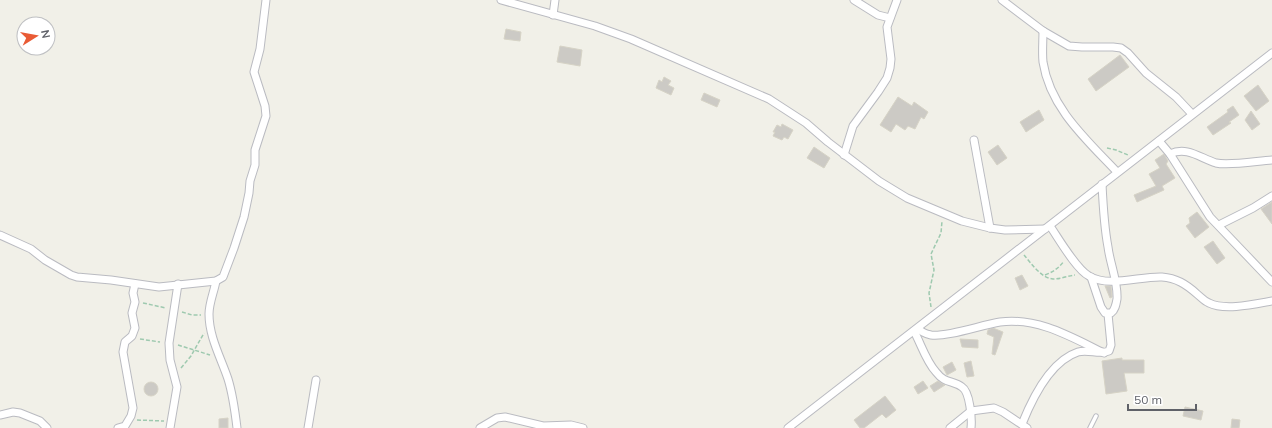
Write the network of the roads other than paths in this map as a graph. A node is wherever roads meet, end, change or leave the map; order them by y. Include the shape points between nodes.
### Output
1 (266, 0) edge
2 (501, 0) edge
3 (555, 0) edge
4 (854, 0) edge
5 (897, 0) edge
6 (1002, 0) edge
7 (553, 15) junction
8 (890, 18) junction
9 (1043, 31) junction
10 (1272, 53) edge
11 (1192, 114) junction
12 (974, 140) dead end
13 (1158, 141) junction
14 (1170, 154) junction
15 (844, 155) junction
16 (1272, 160) edge
17 (1117, 172) junction
18 (1102, 184) junction
19 (1272, 196) edge
20 (1219, 225) junction
21 (1048, 227) junction
22 (990, 228) junction
23 (0, 235) edge
24 (1089, 276) junction
25 (216, 281) junction
26 (1116, 281) junction
27 (1272, 282) edge
28 (135, 284) junction
29 (178, 284) junction
30 (1272, 301) edge
31 (1108, 314) junction
32 (916, 329) junction
33 (1104, 353) junction
34 (316, 380) dead end
35 (971, 411) junction
36 (0, 415) edge
37 (1096, 416) dead end
38 (309, 420) junction
39 (1025, 426) edge
40 (47, 428) edge
41 (118, 428) edge
42 (170, 428) edge
43 (237, 428) edge
44 (308, 428) edge
45 (312, 428) edge
46 (480, 428) edge
47 (583, 428) edge
48 (788, 428) edge
49 (950, 428) edge
50 (971, 428) edge
51 (1090, 428) edge

1 - 25 street via 260,49 254,72 266,116 255,150 255,165 244,217 223,277
2 - 7 street
3 - 7 street
4 - 8 street
5 - 8 street
6 - 9 street
7 - 15 street via 631,39 769,99 806,123
8 - 15 street via 887,27 891,59 887,78 852,126
9 - 11 street via 1069,46 1121,48
9 - 17 street via 1043,61 1058,106
10 - 11 street
11 - 13 street
12 - 22 street
13 - 14 street
13 - 17 street
14 - 16 street via 1188,151 1221,163
14 - 20 street via 1210,217
15 - 22 street via 907,198 962,221
17 - 18 street
18 - 21 street
18 - 26 street via 1108,248
19 - 20 street
20 - 27 street
21 - 22 street via 1025,230
21 - 24 street
21 - 32 street
23 - 28 street via 32,249 71,275
24 - 26 street
24 - 31 street via 1101,307
25 - 29 street
25 - 43 street via 210,303 210,326 228,379
26 - 30 street via 1170,278 1188,286 1210,304 1224,306 1244,306
26 - 31 street via 1116,305 1114,311
28 - 29 street via 159,287
28 - 41 street via 132,313 135,328 125,342 123,352 133,408 125,426
29 - 42 street via 169,343 177,391
31 - 33 street via 1111,345 1109,351
32 - 33 street via 933,335 1016,321 1050,328
32 - 35 street via 935,372 948,382 963,388
32 - 48 street
33 - 39 street via 1089,350 1077,352 1062,361 1032,399
34 - 38 street
35 - 39 street via 998,409
35 - 49 street
35 - 50 street
36 - 40 street via 20,413 40,421
37 - 51 lane
38 - 44 street
38 - 45 street
46 - 47 street via 497,418 505,417 543,426 571,425

